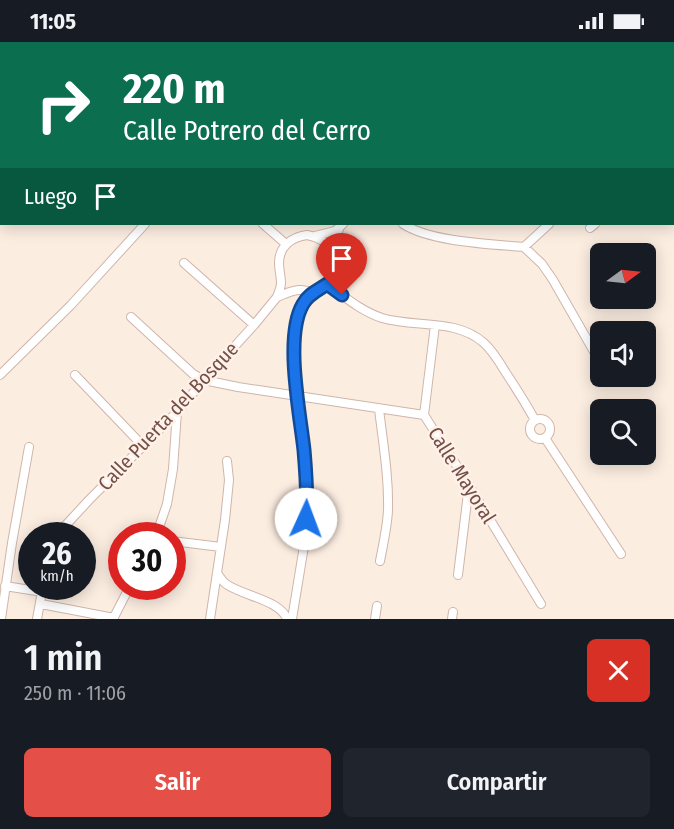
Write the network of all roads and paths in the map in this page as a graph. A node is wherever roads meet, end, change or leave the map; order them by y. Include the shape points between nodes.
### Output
1 (144, 225) edge
2 (263, 225) edge
3 (342, 225) edge
4 (405, 225) edge
5 (548, 225) edge
6 (315, 236) junction
7 (286, 244) junction
8 (524, 247) junction
9 (333, 252) junction
10 (184, 263) dead end
11 (327, 284) junction
12 (313, 291) junction
13 (277, 297) junction
14 (131, 317) dead end
15 (254, 325) junction
16 (435, 325) junction
17 (590, 345) edge
18 (0, 375) edge
19 (75, 375) dead end
20 (204, 380) junction
21 (298, 396) junction
22 (379, 409) junction
23 (177, 412) junction
24 (424, 415) junction
25 (535, 420) junction
26 (545, 438) junction
27 (143, 446) junction
28 (29, 447) dead end
29 (227, 461) dead end
30 (469, 485) junction
31 (69, 522) edge
32 (161, 522) edge
33 (186, 543) edge
34 (221, 547) junction
35 (621, 554) dead end
36 (380, 561) dead end
37 (217, 573) junction
38 (458, 575) dead end
39 (5, 586) junction
40 (18, 587) edge
41 (233, 588) junction
42 (213, 598) junction
43 (2, 599) edge
44 (42, 600) edge
45 (123, 600) edge
46 (41, 604) junction
47 (541, 604) dead end
48 (377, 606) dead end
49 (113, 618) edge
50 (1, 619) edge
51 (38, 619) edge
52 (210, 619) edge
53 (290, 619) edge
54 (375, 619) edge

1 - 18 street
2 - 7 street
3 - 6 street
3 - 9 street
4 - 8 street via 427,234
5 - 8 street
6 - 7 street via 299,236
6 - 9 street
7 - 13 street via 279,260 281,285
8 - 17 street via 553,280
9 - 11 street via 335,269
10 - 15 street
11 - 12 street
11 - 16 street via 368,313 384,319
12 - 13 street via 292,291
12 - 21 street via 301,306 295,333
13 - 15 street, Calle Puerta del Bosque
14 - 20 street
15 - 20 street, Calle Puerta del Bosque
16 - 24 street
16 - 25 street via 467,332 485,343
19 - 27 street
20 - 21 street, Calle Mayoral
20 - 23 street, Calle Puerta del Bosque
21 - 22 street, Calle Mayoral
21 - 53 street via 308,498
22 - 24 street, Calle Mayoral
22 - 36 street via 388,510
23 - 27 street, Calle Puerta del Bosque
23 - 32 street via 173,470
24 - 30 street, Calle Mayoral
25 - 26 street via 531,434
25 - 26 street via 549,424
26 - 35 street
27 - 31 street, Calle Puerta del Bosque
28 - 39 street
29 - 34 street via 229,480
30 - 38 street
30 - 47 street, Calle Mayoral
33 - 34 street
34 - 37 street
37 - 41 street
37 - 42 street
39 - 40 street
39 - 43 street
41 - 42 street
41 - 53 street via 280,608
42 - 52 street
43 - 50 street
44 - 46 street
45 - 49 street
46 - 49 street
46 - 51 street
48 - 54 street

